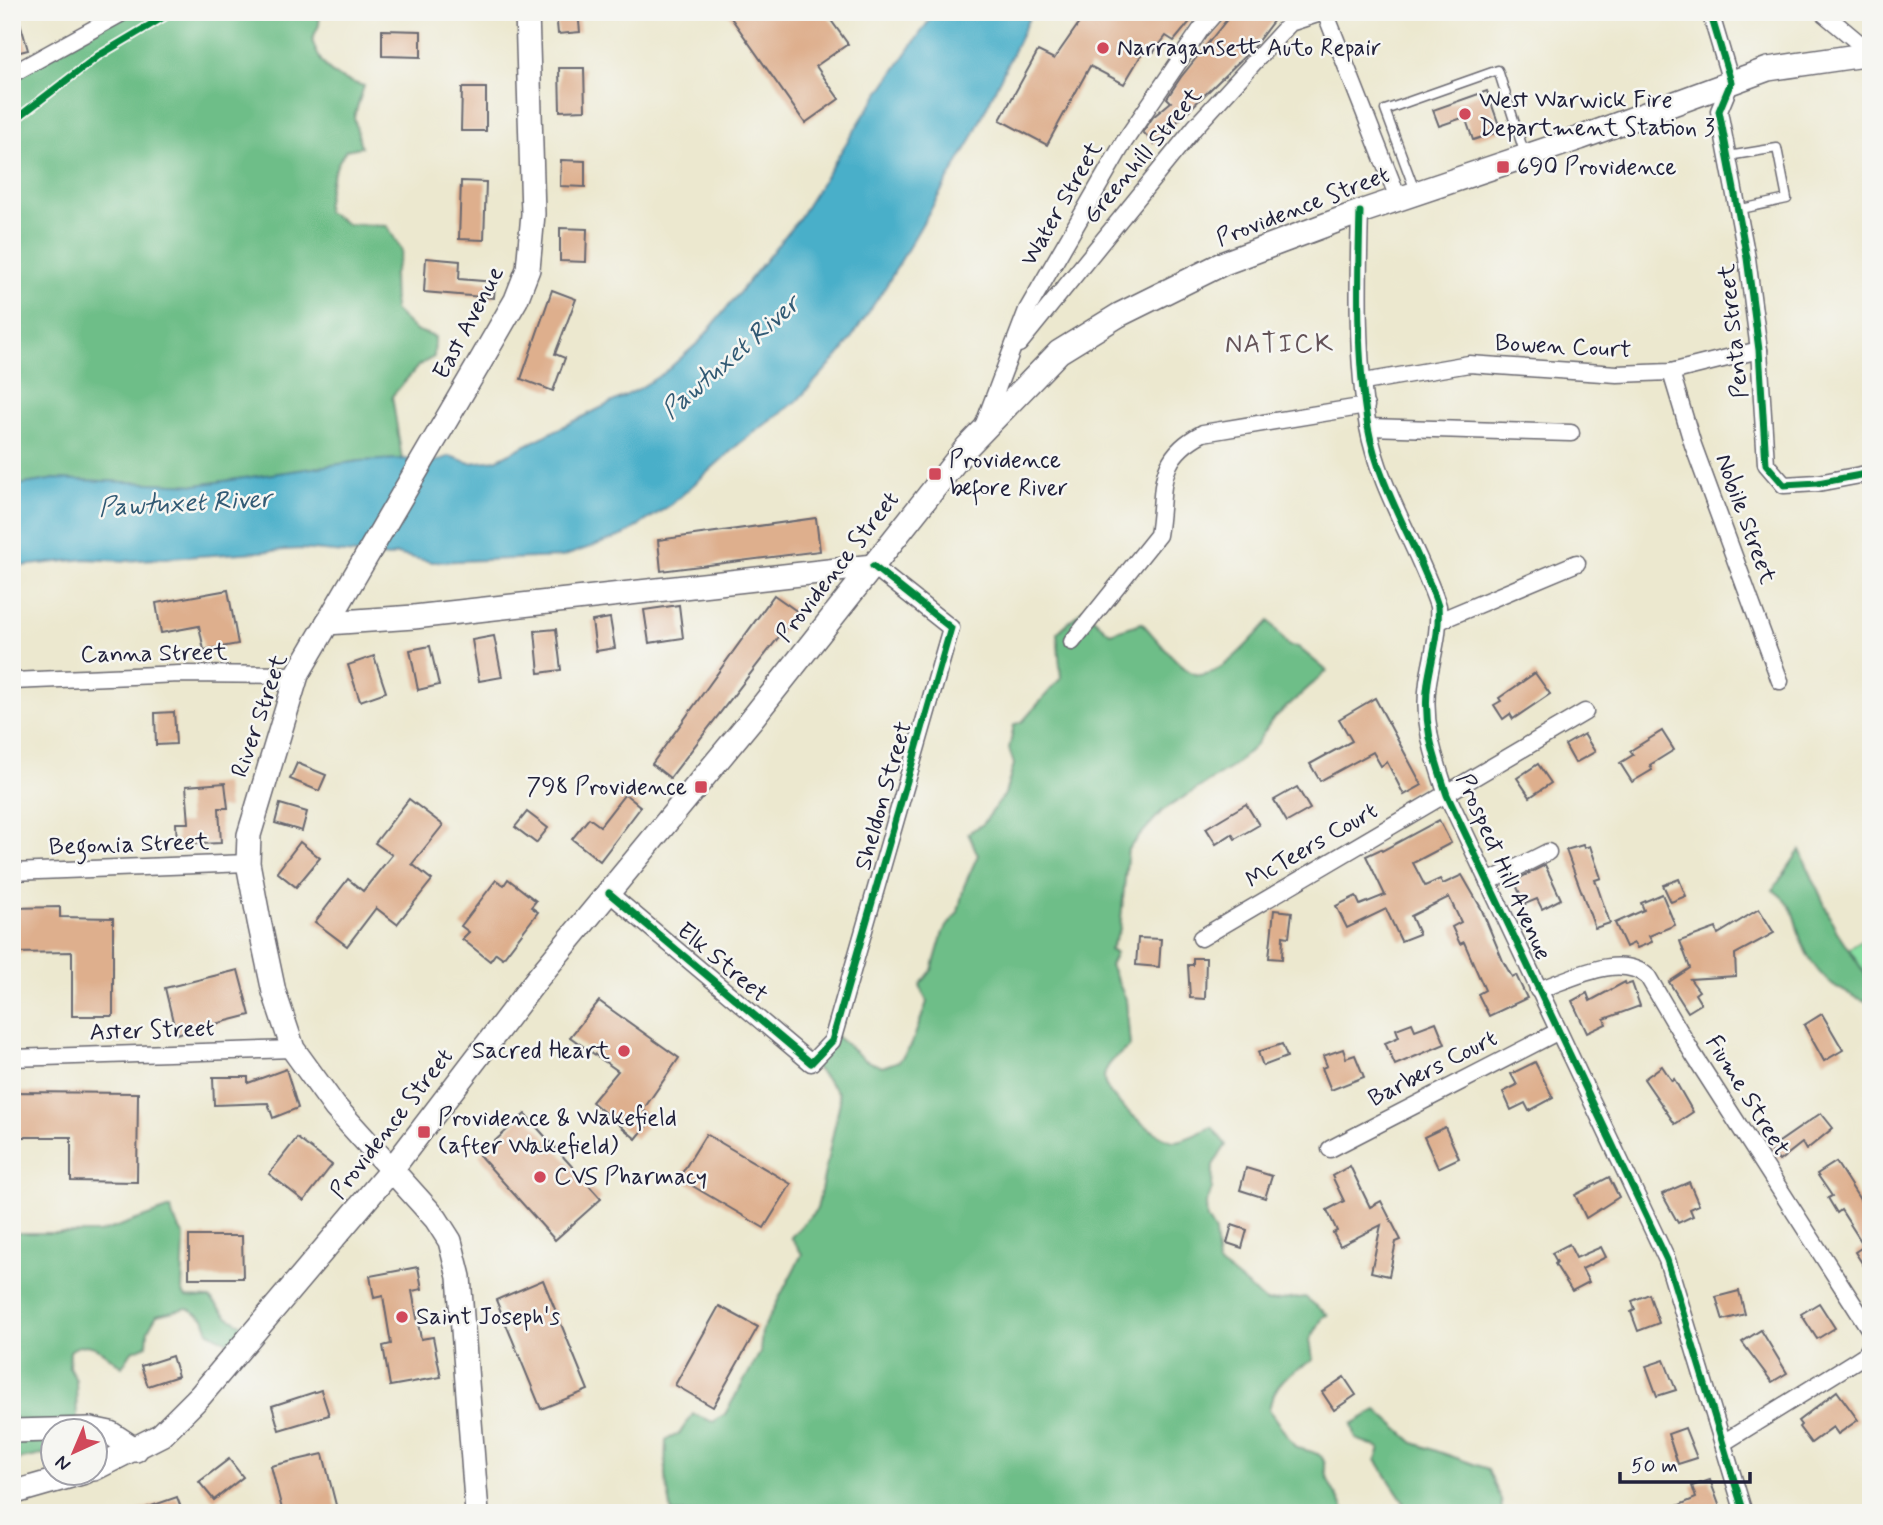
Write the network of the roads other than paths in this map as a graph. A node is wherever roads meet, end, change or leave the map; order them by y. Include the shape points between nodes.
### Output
1 (124, 12) edge
2 (527, 12) edge
3 (1216, 12) edge
4 (1324, 12) edge
5 (1710, 12) edge
6 (1822, 12) edge
7 (1871, 53) edge
8 (12, 74) edge
9 (1731, 82) junction
10 (1525, 155) junction
11 (1728, 156) junction
12 (1407, 195) junction
13 (1737, 210) junction
14 (1360, 212) junction
15 (1759, 349) junction
16 (1013, 351) junction
17 (1671, 372) junction
18 (1364, 382) junction
19 (1366, 406) junction
20 (1368, 427) junction
21 (1571, 433) dead end
22 (979, 435) junction
23 (1871, 473) edge
24 (1577, 563) dead end
25 (873, 566) junction
26 (1439, 621) junction
27 (327, 623) junction
28 (1072, 642) dead end
29 (296, 675) junction
30 (12, 681) edge
31 (1780, 681) dead end
32 (1585, 712) dead end
33 (1447, 795) junction
34 (1548, 852) dead end
35 (248, 863) junction
36 (12, 872) edge
37 (1488, 882) junction
38 (609, 893) junction
39 (1201, 938) dead end
40 (1538, 990) junction
41 (1557, 1032) junction
42 (293, 1049) junction
43 (12, 1058) edge
44 (811, 1063) joint
45 (1330, 1149) dead end
46 (392, 1169) junction
47 (1871, 1338) edge
48 (1871, 1345) edge
49 (12, 1431) edge
50 (1723, 1443) junction
51 (136, 1450) junction
52 (108, 1463) edge
53 (38, 1486) edge
54 (12, 1493) edge
55 (477, 1513) edge
56 (1744, 1513) edge

1 - 8 street
2 - 27 main road, East Avenue via 533,214 527,269 516,300
3 - 16 street, Water Street via 1124,142 1027,310
4 - 12 street
4 - 16 street, Greenhill Street via 1290,23 1195,127
5 - 9 street
6 - 7 street
7 - 9 main road, Providence Street via 1768,69
9 - 10 main road, Providence Street
9 - 11 street, Penta Street via 1719,111
10 - 12 main road, Providence Street
10 - 12 lane via 1498,70 1385,110
11 - 13 street, Penta Street
11 - 13 lane via 1777,148 1787,199
12 - 14 main road, Providence Street
13 - 15 street, Penta Street
14 - 18 street, Prospect Hill Avenue
14 - 22 main road, Providence Street via 1224,263 1085,334 1045,364
15 - 17 street, Bowen Court
15 - 23 street, Penta Street via 1766,464 1784,485
16 - 22 street, Water Street
17 - 18 street, Bowen Court via 1617,374 1469,364
17 - 31 street, Nobile Street via 1693,445
18 - 19 street, Prospect Hill Avenue
19 - 20 street, Prospect Hill Avenue
19 - 28 street via 1203,433 1187,443 1164,476 1161,519 1151,546
20 - 21 street
20 - 26 street, Prospect Hill Avenue via 1436,601
22 - 25 main road, Providence Street
24 - 26 street
25 - 27 main road via 428,616
25 - 38 main road, Providence Street
25 - 44 street, Sheldon Street via 951,628 832,1041
26 - 33 street, Prospect Hill Avenue via 1426,722
27 - 29 main road, River Street
29 - 30 street, Canna Street
29 - 35 main road, River Street via 249,835
32 - 33 street, McTeers Court
33 - 37 street, Prospect Hill Avenue
33 - 39 street, McTeers Court
34 - 37 street
35 - 36 street, Begonia Street
35 - 42 main road, River Street via 274,992
37 - 40 street, Prospect Hill Avenue
38 - 44 street, Elk Street
38 - 46 main road, Providence Street
40 - 41 street, Prospect Hill Avenue
40 - 47 street, Fiume Street via 1621,965 1648,976
41 - 45 street, Barbers Court
41 - 50 street, Prospect Hill Avenue via 1667,1260
42 - 43 street, Aster Street
42 - 46 main road, River Street via 335,1107
46 - 51 main road, Providence Street via 200,1396 161,1435
46 - 55 main road, River Street via 436,1219 456,1259
48 - 50 street via 1859,1358
49 - 51 main road via 91,1429 110,1433
50 - 56 street, Prospect Hill Avenue
51 - 52 main road, Providence Street
53 - 54 main road

